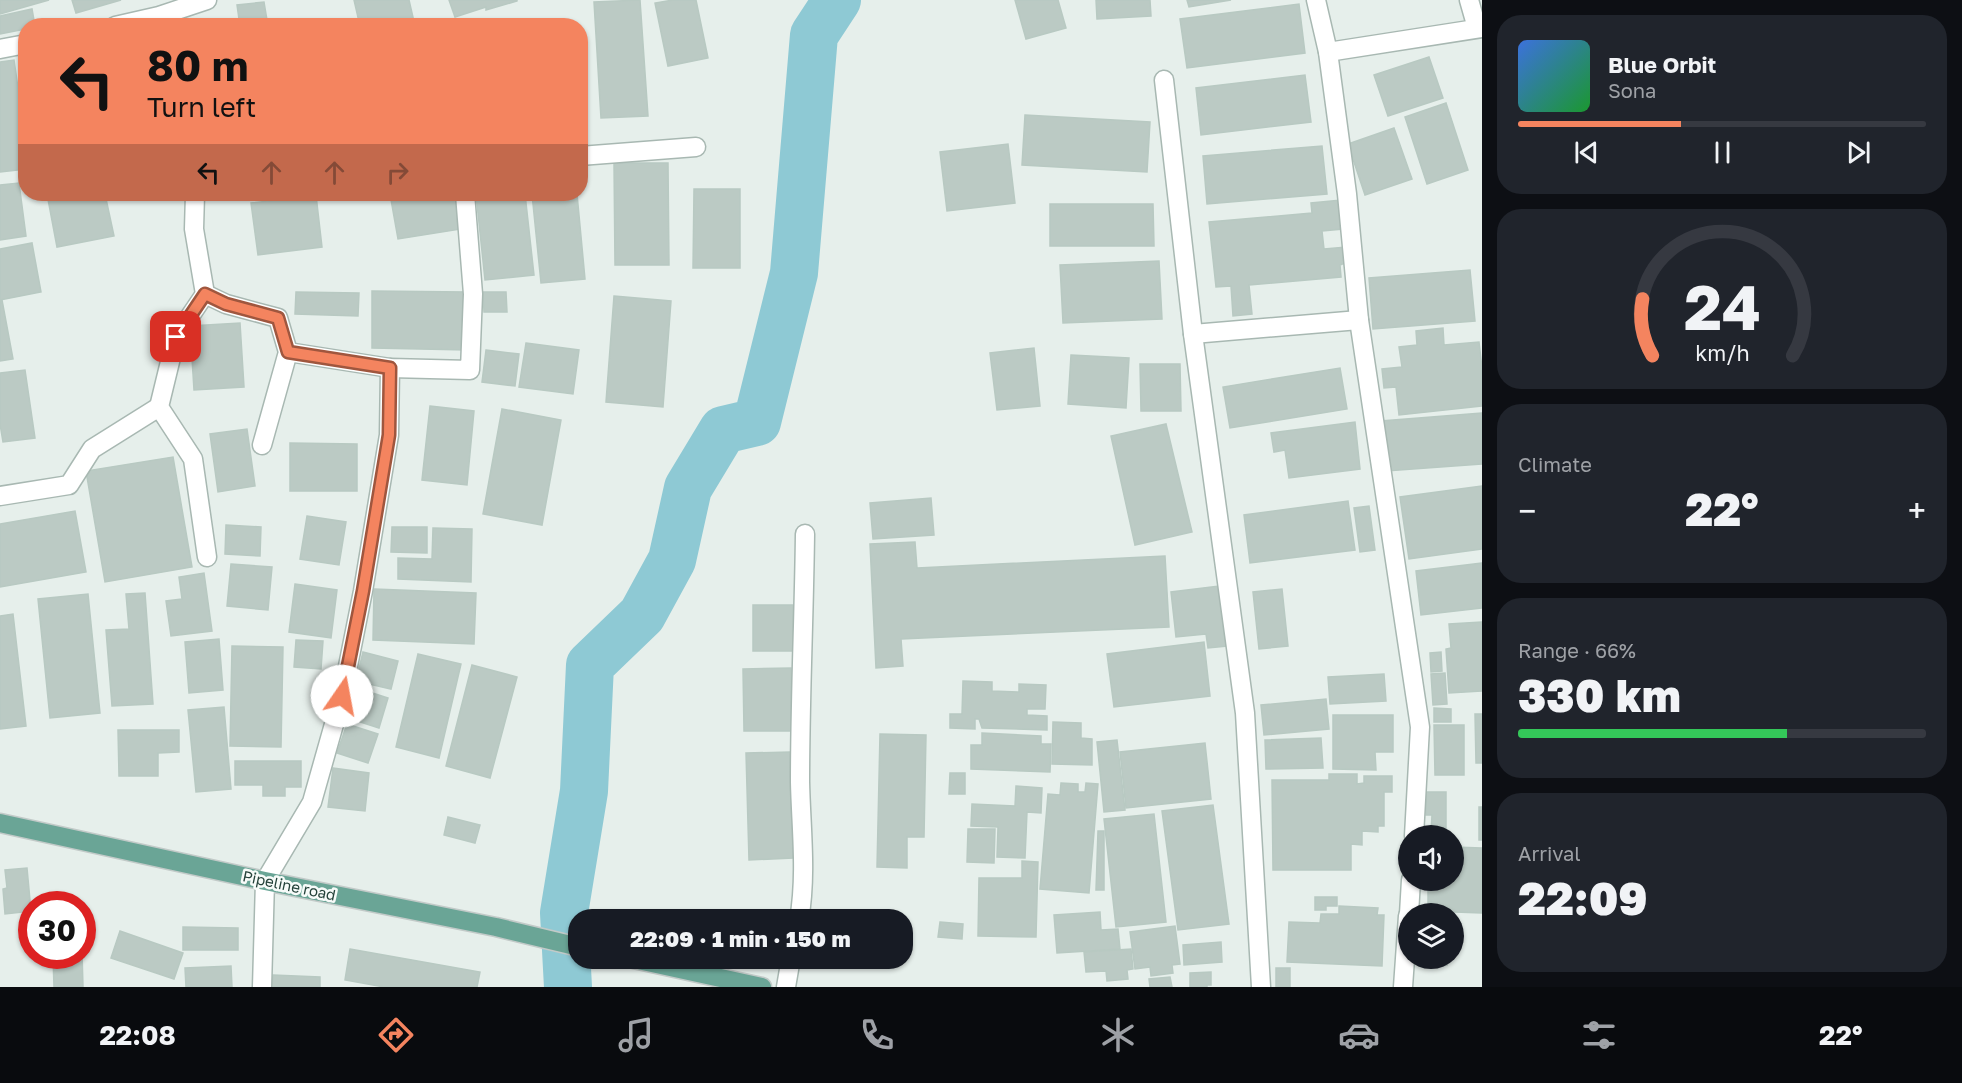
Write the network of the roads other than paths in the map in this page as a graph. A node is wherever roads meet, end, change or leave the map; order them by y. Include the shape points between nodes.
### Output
1 (207, 0) edge
2 (1316, 0) edge
3 (1469, 0) edge
4 (168, 18) edge
5 (1479, 28) edge
6 (18, 46) edge
7 (0, 49) edge
8 (1328, 52) junction
9 (1164, 80) dead end
10 (696, 147) dead end
11 (588, 155) edge
12 (195, 201) edge
13 (466, 201) edge
14 (205, 294) junction
15 (1359, 320) junction
16 (1193, 334) junction
17 (288, 352) junction
18 (390, 368) junction
19 (159, 407) junction
20 (262, 445) dead end
21 (0, 496) edge
22 (805, 534) dead end
23 (207, 557) dead end
24 (0, 823) edge
25 (1415, 825) edge
26 (265, 881) junction
27 (801, 909) edge
28 (568, 944) edge
29 (679, 969) edge
30 (790, 969) edge
31 (1404, 969) edge
32 (262, 987) edge
33 (762, 987) edge
34 (786, 987) edge
35 (1261, 987) edge
36 (1403, 987) edge

1 - 4 street
2 - 8 street
3 - 5 street
5 - 8 street
6 - 7 street
8 - 15 street
9 - 16 street
10 - 11 street
12 - 14 street
13 - 18 street via 473,294 470,370
14 - 17 street via 278,318
14 - 19 street via 176,337
15 - 16 street
15 - 25 street via 1420,727
16 - 35 street via 1245,713
17 - 18 street
17 - 20 street
18 - 26 street via 389,435 342,696 312,802
19 - 21 street via 92,450 69,485
19 - 23 street via 193,459
22 - 27 street
24 - 26 main road, Pipeline road
26 - 28 main road, Pipeline road
26 - 32 street
29 - 33 main road
30 - 34 street
31 - 36 street

